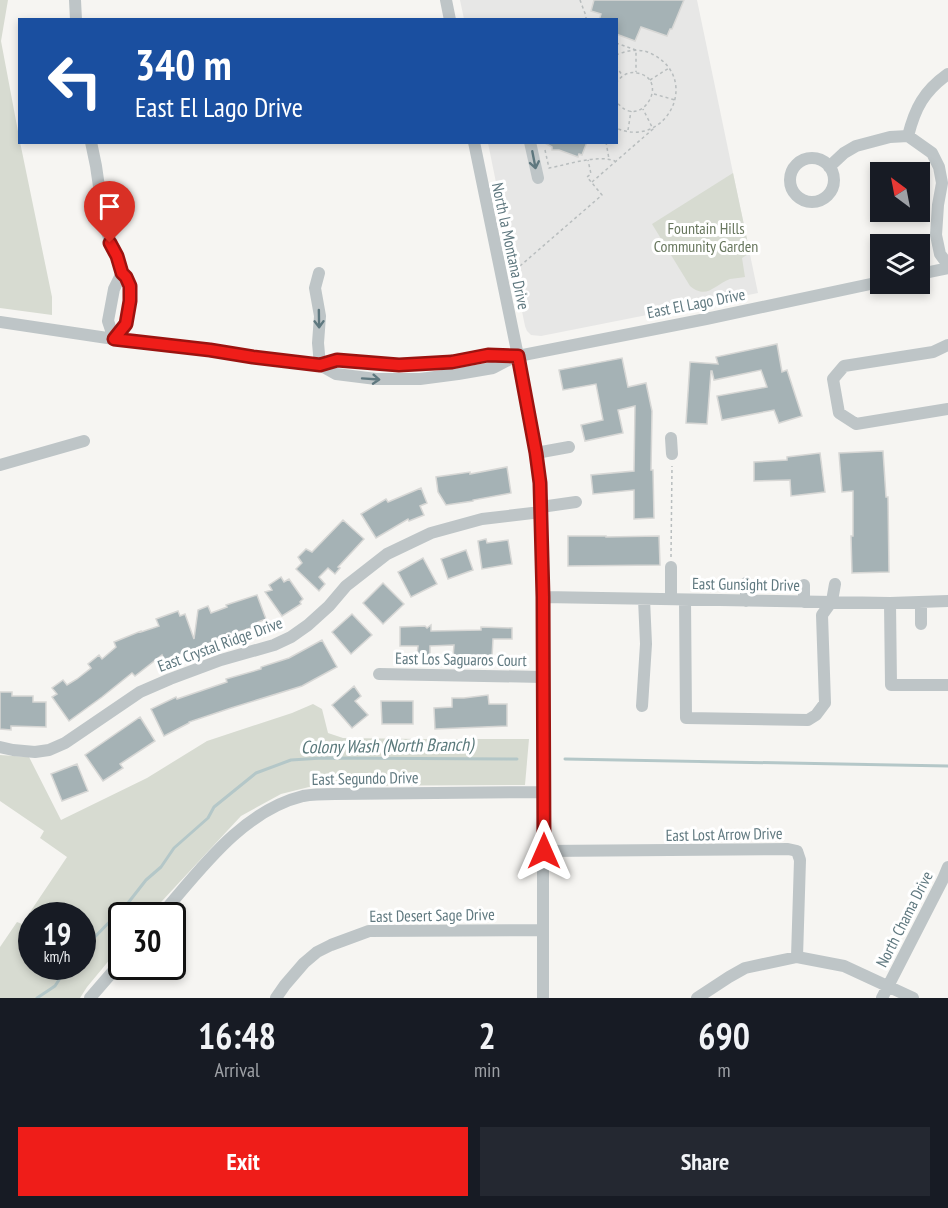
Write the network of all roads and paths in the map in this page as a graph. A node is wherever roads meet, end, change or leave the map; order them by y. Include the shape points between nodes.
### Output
1 (75, 0) edge
2 (446, 0) edge
3 (580, 0) edge
4 (76, 18) edge
5 (450, 18) edge
6 (586, 18) edge
7 (618, 44) edge
8 (636, 50) junction
9 (618, 54) edge
10 (670, 68) junction
11 (618, 69) edge
12 (636, 73) junction
13 (948, 74) edge
14 (622, 76) junction
15 (618, 81) edge
16 (650, 81) junction
17 (653, 94) junction
18 (675, 100) junction
19 (618, 104) edge
20 (643, 109) junction
21 (631, 110) junction
22 (618, 129) edge
23 (653, 129) junction
24 (628, 132) junction
25 (908, 136) junction
26 (91, 144) edge
27 (474, 144) edge
28 (530, 144) edge
29 (606, 144) edge
30 (545, 150) dead end
31 (609, 159) junction
32 (588, 160) junction
33 (615, 162) junction
34 (829, 167) dead end
35 (538, 178) dead end
36 (592, 182) junction
37 (938, 216) junction
38 (948, 229) edge
39 (520, 266) dead end
40 (948, 267) edge
41 (930, 272) edge
42 (122, 273) junction
43 (319, 273) dead end
44 (870, 284) edge
45 (113, 300) junction
46 (130, 301) junction
47 (0, 322) edge
48 (114, 339) junction
49 (948, 345) edge
50 (518, 356) junction
51 (320, 365) junction
52 (948, 409) edge
53 (671, 438) dead end
54 (84, 441) dead end
55 (569, 447) dead end
56 (536, 453) junction
57 (672, 454) joint
58 (0, 465) edge
59 (576, 502) dead end
60 (541, 510) junction
61 (671, 567) joint
62 (746, 583) dead end
63 (835, 584) dead end
64 (804, 585) dead end
65 (543, 597) junction
66 (644, 599) junction
67 (671, 599) junction
68 (685, 600) junction
69 (746, 601) junction
70 (832, 601) junction
71 (948, 601) edge
72 (804, 602) junction
73 (921, 602) junction
74 (891, 603) junction
75 (921, 624) dead end
76 (379, 674) dead end
77 (543, 677) junction
78 (948, 685) edge
79 (642, 706) dead end
80 (0, 747) edge
81 (543, 792) junction
82 (544, 851) junction
83 (948, 867) edge
84 (172, 902) edge
85 (543, 930) junction
86 (797, 957) junction
87 (108, 977) edge
88 (888, 986) junction
89 (90, 998) edge
90 (276, 998) edge
91 (543, 998) edge
92 (697, 998) edge
93 (882, 998) edge
94 (913, 998) edge

1 - 4 street
2 - 5 street
3 - 6 path
7 - 8 path
8 - 9 path
8 - 10 path via 661,58
8 - 12 path
10 - 16 path
10 - 18 path
11 - 14 path
12 - 14 path
12 - 16 path
13 - 25 street via 920,102
14 - 15 path
16 - 17 path
17 - 18 path
17 - 20 path
18 - 23 path via 673,109
19 - 21 path
20 - 21 path
20 - 23 path
21 - 24 path
22 - 24 path
23 - 24 path
23 - 33 path
25 - 34 street via 856,146
25 - 37 street via 932,153 939,167 942,183
26 - 42 street via 105,228
27 - 50 street, North la Montana Drive
28 -> 35 street
29 - 31 path
30 - 32 path via 549,168
31 - 32 path
31 - 33 path
32 - 36 path via 591,174 587,177
33 - 36 path
36 - 39 path via 602,195
37 - 38 street
37 - 40 street via 936,235
40 - 41 street
42 - 45 street
42 - 46 street via 130,286
43 -> 51 street via 315,288 320,316
44 - 50 street, East El Lago Drive
45 - 46 street
45 - 48 street via 108,321
46 - 48 street via 126,324
47 - 48 street, East El Lago Drive
48 - 51 street, East El Lago Drive
49 - 52 street via 933,352 844,366 833,379 839,413 856,424
50 - 51 street, East El Lago Drive via 488,355 399,365 337,360
50 - 56 street
53 - 57 street
54 - 58 street
55 - 56 street
56 - 60 street
57 - 61 path
59 - 60 street, East Crystal Ridge Drive
60 - 65 street
60 - 80 street, East Crystal Ridge Drive via 482,519 431,533 387,554 291,637 140,692 49,750
61 - 67 street
62 - 69 street
63 - 70 street
64 - 72 street
65 - 66 street, East Gunsight Drive
65 - 77 street
66 - 67 street, East Gunsight Drive
66 - 79 street
67 - 68 street, East Gunsight Drive
68 - 69 street, East Gunsight Drive
68 - 70 street via 686,718 808,720 825,703 822,615
69 - 72 street, East Gunsight Drive
70 - 72 street, East Gunsight Drive
70 - 74 street, East Gunsight Drive
71 - 73 street, East Gunsight Drive
73 - 74 street, East Gunsight Drive
73 - 75 street
74 - 78 street via 891,685
76 - 77 street, East Los Saguaros Court
77 - 81 street
81 - 82 street
81 - 84 street, East Segundo Drive via 305,796 255,819 228,841
82 - 85 street
82 - 86 street, East Lost Arrow Drive via 797,851
83 - 88 street, North Chama Drive
85 - 90 street, East Desert Sage Drive via 369,931 317,952
85 - 91 street
86 - 88 street via 844,966
86 - 92 street via 745,968
87 - 89 street
88 - 93 street, North Chama Drive
88 - 94 street

